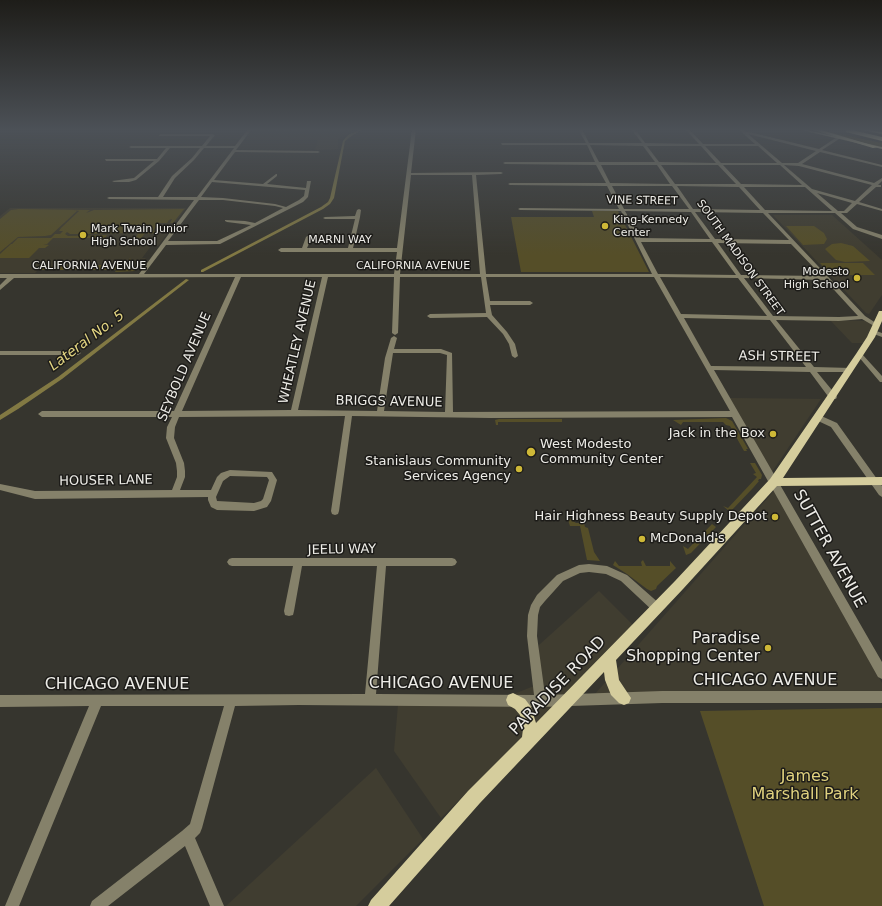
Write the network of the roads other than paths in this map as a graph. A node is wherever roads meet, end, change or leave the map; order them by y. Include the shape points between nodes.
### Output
1 (144, 171) edge
2 (179, 171) edge
3 (219, 171) edge
4 (602, 171) edge
5 (664, 171) edge
6 (726, 171) edge
7 (788, 171) edge
8 (825, 171) edge
9 (474, 173) junction
10 (501, 173) dead end
11 (276, 174) dead end
12 (409, 174) joint
13 (882, 179) edge
14 (114, 181) dead end
15 (211, 181) junction
16 (309, 182) dead end
17 (510, 184) dead end
18 (264, 185) junction
19 (609, 185) junction
20 (674, 185) junction
21 (876, 185) junction
22 (740, 186) junction
23 (882, 187) edge
24 (807, 188) junction
25 (307, 190) junction
26 (109, 198) dead end
27 (160, 198) junction
28 (198, 199) junction
29 (856, 202) junction
30 (286, 208) junction
31 (520, 209) dead end
32 (359, 210) dead end
33 (622, 210) junction
34 (882, 210) edge
35 (692, 211) junction
36 (764, 212) junction
37 (836, 212) junction
38 (358, 216) junction
39 (325, 218) dead end
40 (227, 221) dead end
41 (254, 224) junction
42 (308, 237) dead end
43 (882, 237) edge
44 (638, 240) junction
45 (715, 241) junction
46 (792, 242) junction
47 (165, 243) junction
48 (281, 250) dead end
49 (304, 250) junction
50 (350, 250) junction
51 (400, 250) junction
52 (483, 275) junction
53 (656, 275) junction
54 (0, 276) edge
55 (12, 276) junction
56 (140, 276) junction
57 (325, 276) junction
58 (397, 276) junction
59 (238, 277) junction
60 (740, 277) junction
61 (826, 278) junction
62 (0, 288) edge
63 (488, 302) junction
64 (530, 303) dead end
65 (489, 315) junction
66 (430, 316) dead end
67 (679, 316) junction
68 (863, 317) junction
69 (772, 318) junction
70 (878, 325) edge
71 (390, 351) junction
72 (0, 353) edge
73 (78, 353) dead end
74 (860, 355) junction
75 (515, 356) dead end
76 (709, 368) junction
77 (811, 369) junction
78 (849, 370) junction
79 (882, 380) edge
80 (833, 396) junction
81 (294, 413) junction
82 (349, 413) junction
83 (42, 414) dead end
84 (177, 414) junction
85 (380, 414) junction
86 (449, 414) junction
87 (735, 414) junction
88 (819, 418) junction
89 (878, 481) edge
90 (774, 482) junction
91 (0, 487) edge
92 (175, 492) junction
93 (214, 493) junction
94 (882, 493) edge
95 (335, 511) dead end
96 (232, 562) dead end
97 (382, 562) junction
98 (452, 562) dead end
99 (298, 563) junction
100 (657, 608) junction
101 (289, 611) dead end
102 (609, 658) junction
103 (882, 674) edge
104 (882, 697) edge
105 (624, 698) junction
106 (370, 699) junction
107 (231, 700) junction
108 (513, 700) junction
109 (568, 700) junction
110 (0, 701) edge
111 (97, 701) junction
112 (540, 701) junction
113 (529, 740) junction
114 (187, 836) junction
115 (12, 906) edge
116 (97, 906) edge
117 (217, 906) edge
118 (378, 906) edge

1 - 14 street via 133,180
2 - 27 street
3 - 15 street
4 - 19 street, SUTTER AVENUE
5 - 20 street, SOUTH MADISON STREET
6 - 22 street
7 - 24 street
8 - 21 street
9 - 10 street
9 - 12 street
9 - 52 street
11 - 18 street
12 - 51 street
13 - 21 street
15 - 18 street
15 - 28 street
16 - 25 street
17 - 19 street
18 - 25 street
19 - 20 street
19 - 33 street, SUTTER AVENUE
20 - 22 street
20 - 35 street, SOUTH MADISON STREET
21 - 23 street
21 - 29 street
22 - 24 street
22 - 36 street
24 - 29 street
24 - 37 street
25 - 30 street via 301,201
26 - 27 street
27 - 28 street
28 - 30 street via 223,199
28 - 47 street
29 - 34 street
29 - 37 street via 845,212
30 - 41 street
31 - 33 street, VINE STREET via 538,207
32 - 38 street
33 - 35 street, VINE STREET
33 - 44 street, SUTTER AVENUE
35 - 36 street, VINE STREET
35 - 45 street, SOUTH MADISON STREET
36 - 37 street, VINE STREET
36 - 46 street
37 - 43 street via 855,228
38 - 39 street
38 - 50 street
40 - 41 street
41 - 47 street via 218,243
42 - 49 street
44 - 45 street
44 - 53 street, SUTTER AVENUE
45 - 46 street
45 - 60 street, SOUTH MADISON STREET
46 - 61 street
47 - 56 street
48 - 49 street, MARNI WAY
49 - 50 street, MARNI WAY
50 - 51 street, MARNI WAY
51 - 58 street
52 - 53 street, CALIFORNIA AVENUE
52 - 58 street, CALIFORNIA AVENUE
52 - 63 street
53 - 60 street, CALIFORNIA AVENUE
53 - 67 street, SUTTER AVENUE
54 - 55 street, CALIFORNIA AVENUE
55 - 56 street, CALIFORNIA AVENUE
55 - 62 street
56 - 59 street, CALIFORNIA AVENUE
57 - 58 street, CALIFORNIA AVENUE
57 - 59 street, CALIFORNIA AVENUE
57 - 81 street, WHEATLEY AVENUE
58 - 71 street via 394,336
59 - 84 street, SEYBOLD AVENUE
60 - 61 street, CALIFORNIA AVENUE
60 - 69 street, SOUTH MADISON STREET
61 - 68 street
63 - 64 street
63 - 65 street
65 - 66 street
65 - 75 street via 512,344
67 - 69 street
67 - 76 street, SUTTER AVENUE
68 - 69 street
68 - 70 street
69 - 77 street, SOUTH MADISON STREET
70 - 74 main road, PARADISE ROAD
71 - 85 street
71 - 86 street via 448,352
72 - 73 street
74 - 78 main road, PARADISE ROAD
74 - 79 street
76 - 77 street, ASH STREET
76 - 87 street, SUTTER AVENUE
77 - 78 street, ASH STREET
77 - 80 street, SOUTH MADISON STREET
78 - 80 main road, PARADISE ROAD
80 - 88 main road, PARADISE ROAD
81 - 82 street, BRIGGS AVENUE
81 - 84 street, BRIGGS AVENUE
82 - 85 street, BRIGGS AVENUE
82 - 95 street
83 - 84 street, BRIGGS AVENUE
84 - 92 street, SEYBOLD AVENUE via 171,427 170,438 181,471
85 - 86 street, BRIGGS AVENUE
86 - 87 street, BRIGGS AVENUE
87 - 90 street, SUTTER AVENUE
88 - 89 street via 834,425
88 - 90 main road, PARADISE ROAD
89 - 90 main road
89 - 94 street
90 - 100 main road, PARADISE ROAD
90 - 103 street, SUTTER AVENUE
91 - 92 street, HOUSER LANE via 35,494
92 - 93 street, HOUSER LANE
93 - 93 street via 222,476 230,473 267,473 272,476 267,500 264,504 254,507 217,506 212,500
96 - 99 street, JEELU WAY
97 - 98 street, JEELU WAY
97 - 99 street, JEELU WAY
97 - 106 street
99 - 101 street
100 - 102 main road, PARADISE ROAD
100 - 112 street via 624,578 607,570 578,569 560,578 541,598 533,615 532,636
102 - 105 main road via 612,680 616,690
102 - 109 main road, PARADISE ROAD
104 - 105 street, CHICAGO AVENUE
105 - 109 street, CHICAGO AVENUE
106 - 107 street, CHICAGO AVENUE
106 - 108 street, CHICAGO AVENUE
107 - 111 street, CHICAGO AVENUE
107 - 114 street via 195,828
108 - 112 street, CHICAGO AVENUE
108 - 113 main road via 526,712 530,729
109 - 112 street, CHICAGO AVENUE
109 - 113 main road, PARADISE ROAD
110 - 111 street, CHICAGO AVENUE
111 - 115 street
113 - 118 main road, PARADISE ROAD via 476,795
114 - 116 street
114 - 117 street

